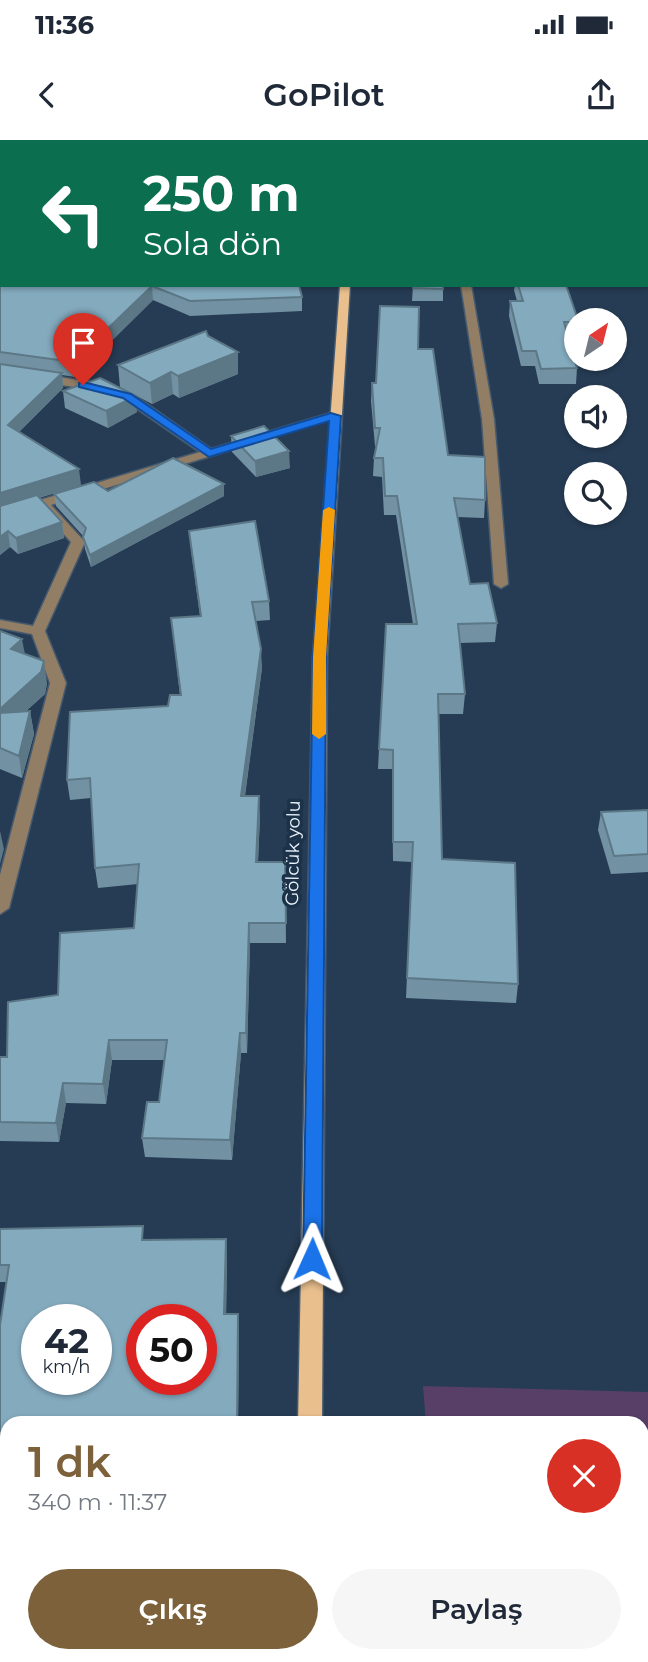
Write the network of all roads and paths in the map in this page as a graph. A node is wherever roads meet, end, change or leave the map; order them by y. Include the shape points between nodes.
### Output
1 (345, 287) edge
2 (466, 287) edge
3 (0, 372) edge
4 (335, 416) junction
5 (209, 453) junction
6 (42, 503) junction
7 (0, 516) edge
8 (501, 584) dead end
9 (0, 624) edge
10 (38, 631) junction
11 (0, 908) edge
12 (310, 1416) edge

1 - 4 main road, Gölcük yolu
2 - 8 street via 488,418
3 - 5 street via 104,388 127,396
4 - 5 street
4 - 12 main road, Gölcük yolu via 320,657
5 - 6 street
6 - 7 street
6 - 10 street via 78,542
9 - 10 street
10 - 11 street via 58,682

